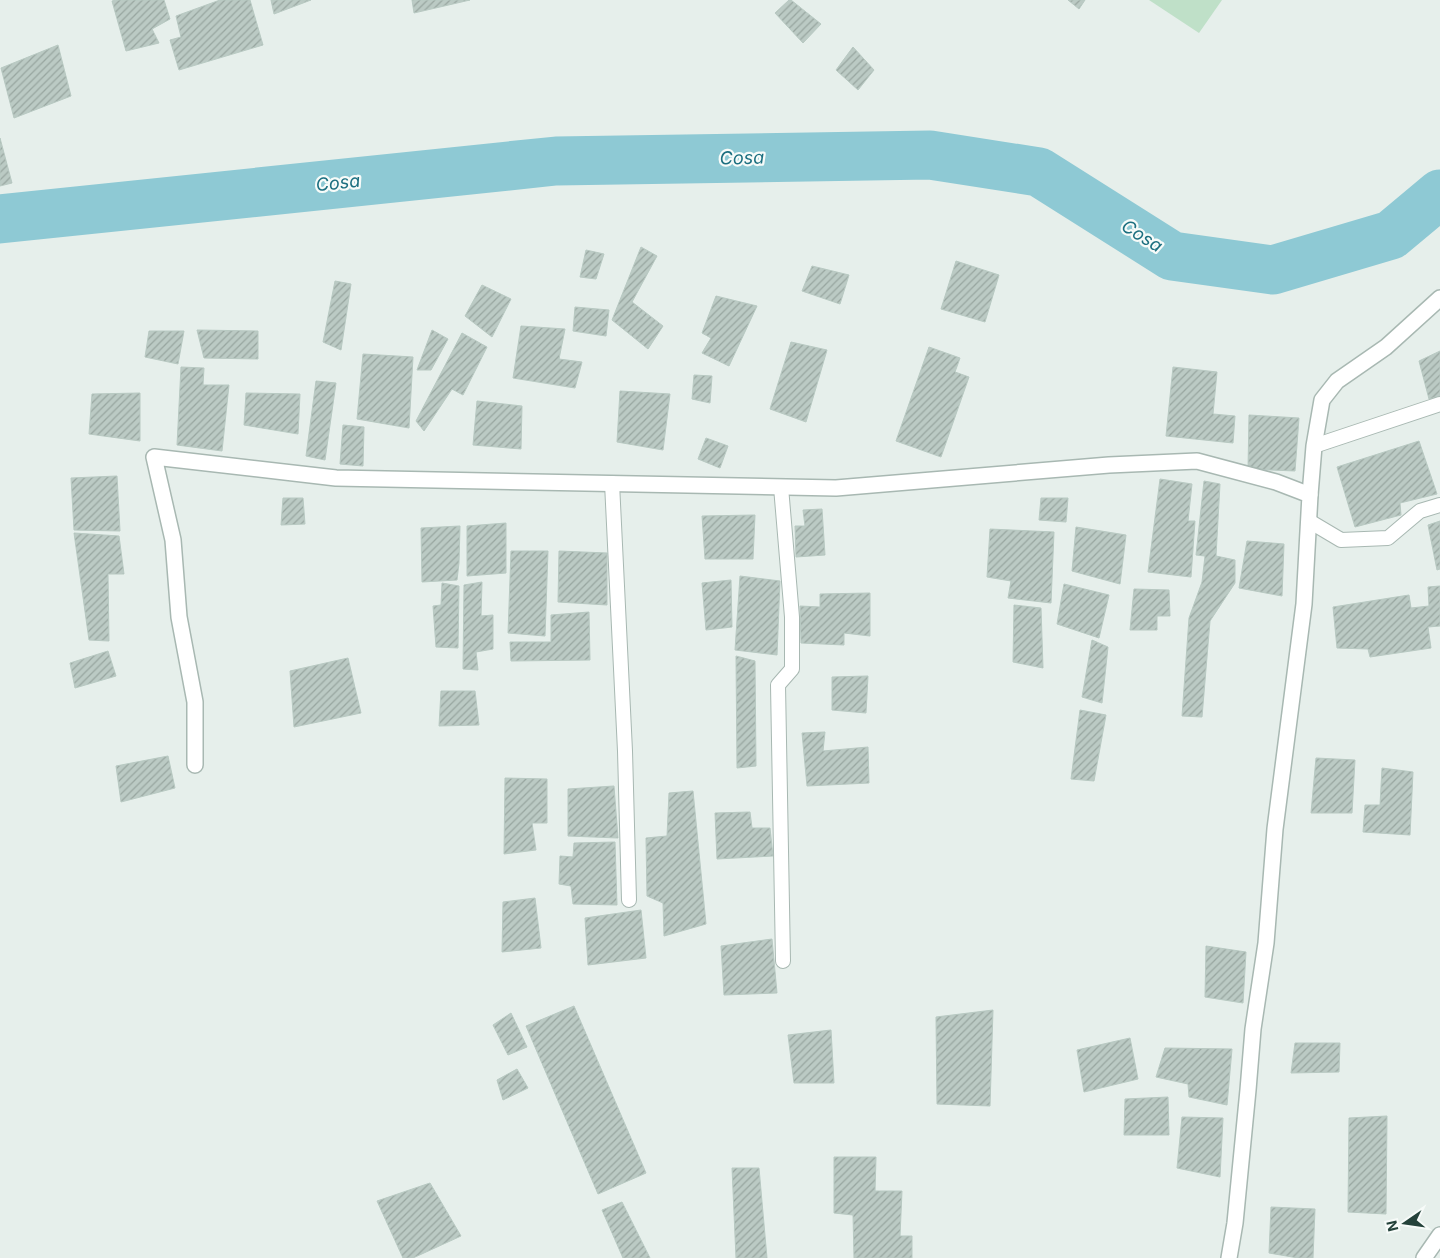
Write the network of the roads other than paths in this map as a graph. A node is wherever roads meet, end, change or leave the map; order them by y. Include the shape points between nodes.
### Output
1 (1440, 298) edge
2 (1440, 404) edge
3 (1314, 446) junction
4 (612, 483) junction
5 (781, 487) junction
6 (1310, 495) junction
7 (1440, 505) edge
8 (1309, 521) junction
9 (195, 765) dead end
10 (629, 900) dead end
11 (783, 961) dead end
12 (1440, 1234) edge
13 (1229, 1258) edge
14 (1424, 1258) edge

1 - 3 street via 1386,347 1337,380 1322,400
2 - 3 lane
3 - 6 street
4 - 5 street
4 - 9 street via 336,478 154,458 172,540 180,618 195,702
4 - 10 lane
5 - 6 street via 836,488 1197,462 1276,482
5 - 11 lane via 792,617 792,669 778,685
6 - 8 street
7 - 8 lane via 1420,511 1388,538 1342,540
8 - 13 street via 1304,604 1275,829 1266,943 1253,1029
12 - 14 street

